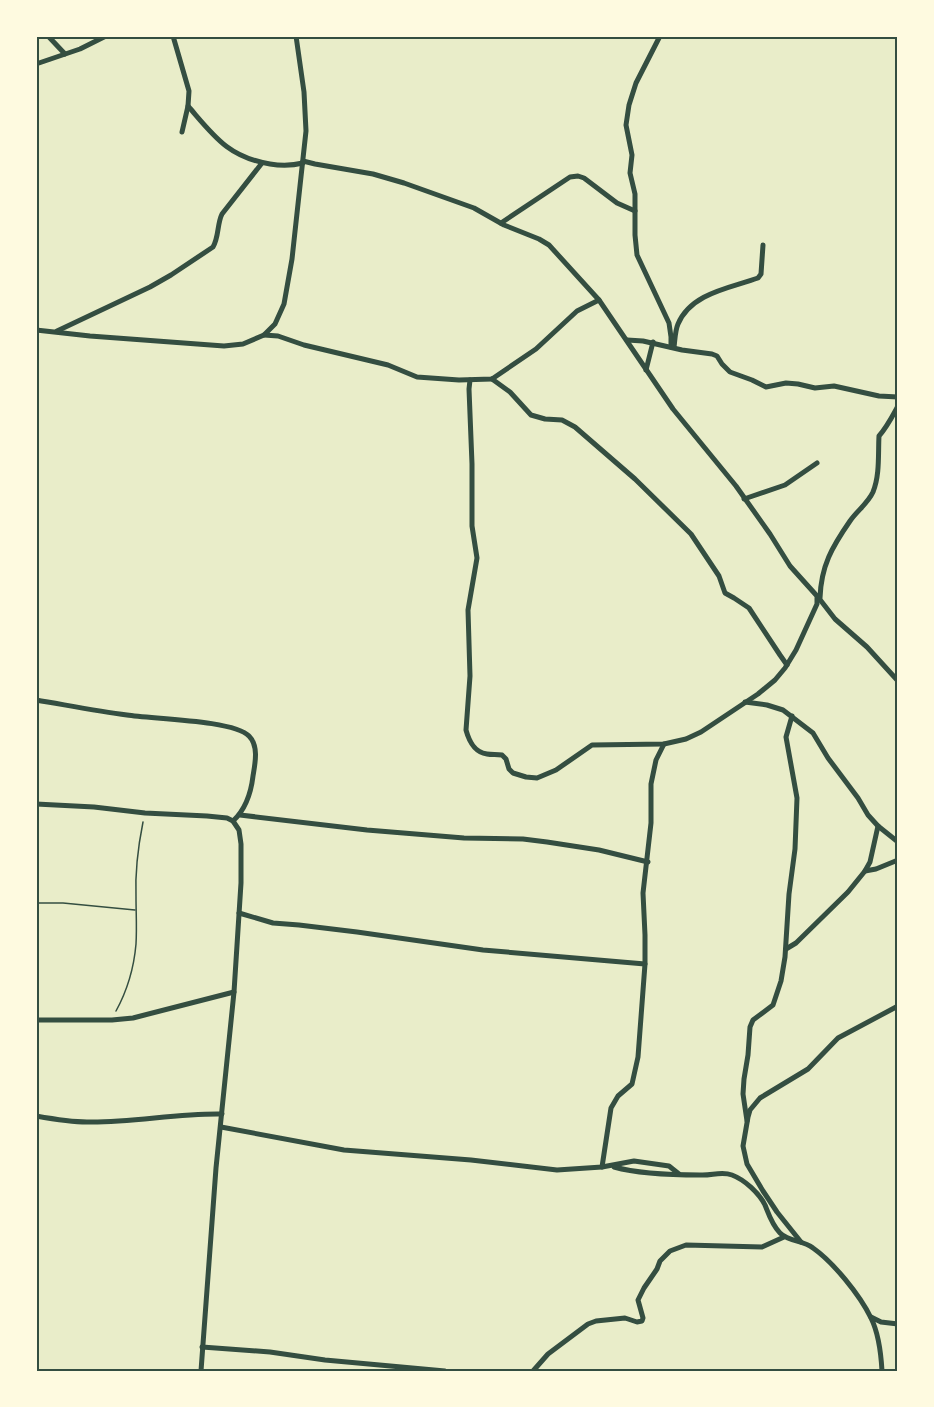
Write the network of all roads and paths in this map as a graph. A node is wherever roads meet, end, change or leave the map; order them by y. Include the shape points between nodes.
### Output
1 (48, 36) edge
2 (106, 36) edge
3 (173, 36) edge
4 (296, 36) edge
5 (660, 36) edge
6 (65, 54) junction
7 (36, 64) edge
8 (188, 106) junction
9 (182, 132) dead end
10 (303, 162) junction
11 (262, 163) junction
12 (635, 211) junction
13 (501, 223) junction
14 (763, 244) dead end
15 (598, 300) junction
16 (36, 330) edge
17 (54, 332) junction
18 (264, 335) junction
19 (627, 340) junction
20 (653, 342) junction
21 (673, 347) junction
22 (646, 371) junction
23 (492, 379) junction
24 (470, 380) junction
25 (898, 397) edge
26 (898, 406) edge
27 (818, 464) dead end
28 (744, 499) junction
29 (819, 598) junction
30 (787, 665) junction
31 (898, 681) edge
32 (36, 700) edge
33 (745, 702) junction
34 (792, 716) junction
35 (664, 744) junction
36 (36, 804) edge
37 (145, 813) junction
38 (240, 815) junction
39 (233, 821) junction
40 (878, 826) junction
41 (898, 842) edge
42 (898, 860) edge
43 (648, 862) junction
44 (865, 872) junction
45 (36, 903) edge
46 (136, 910) junction
47 (239, 913) junction
48 (786, 950) junction
49 (645, 964) junction
50 (234, 992) junction
51 (898, 1006) edge
52 (36, 1020) edge
53 (112, 1020) junction
54 (222, 1114) junction
55 (36, 1116) edge
56 (747, 1121) junction
57 (221, 1127) junction
58 (602, 1167) junction
59 (784, 1237) junction
60 (801, 1242) junction
61 (870, 1317) junction
62 (898, 1324) edge
63 (202, 1347) junction
64 (881, 1370) edge
65 (201, 1371) edge
66 (445, 1371) edge
67 (533, 1371) edge

1 - 6 street
2 - 6 street
3 - 8 street via 189,91
4 - 10 street via 306,114
5 - 12 street via 636,83 626,119
6 - 7 street
8 - 9 street
8 - 11 street via 211,134 235,153
10 - 11 street via 282,166
10 - 13 street via 404,183 474,208
10 - 18 street via 284,304 275,324
11 - 17 street via 219,219 213,247 150,287
12 - 13 street via 578,176 570,177
12 - 21 street via 637,255 669,323
13 - 15 street via 549,245
14 - 21 street via 758,278 718,291 691,307 677,326
15 - 19 street
15 - 23 street via 577,311 536,349
16 - 17 street
17 - 18 street via 224,346 243,344
18 - 24 street via 388,365 417,377
19 - 20 street
19 - 22 street
20 - 21 street
20 - 22 street
21 - 25 street via 717,356 730,372 762,386 834,386
22 - 28 street
23 - 24 street
23 - 30 street via 531,415 570,424 635,479 691,534 719,576 725,593 747,606
24 - 35 street via 472,515 477,558 468,610 470,676 466,730 470,742 485,754 502,755 513,773 537,778 592,745
26 - 29 street via 879,436 874,488 827,559
27 - 28 street via 785,485
28 - 29 street via 790,566
29 - 30 street
29 - 31 street
30 - 33 street via 775,680
32 - 38 street via 130,716 212,723 246,733 256,756 250,796
33 - 34 street via 767,705
33 - 35 street via 700,732
34 - 40 street via 813,734
34 - 48 street via 786,736 797,798
35 - 43 street via 651,784
36 - 37 street
37 - 39 street
37 - 46 path via 138,852
38 - 39 street
38 - 43 street via 366,830 523,839
39 - 47 street via 240,834
40 - 41 street
40 - 44 street
42 - 44 street
43 - 49 street via 643,893
44 - 48 street
45 - 46 path
46 - 53 path via 134,959
47 - 49 street via 273,923 483,950
47 - 50 street
48 - 56 street via 774,1002 750,1027 743,1094
49 - 58 street via 634,1077 611,1108
50 - 53 street
50 - 54 street
51 - 56 street via 838,1038 808,1069 760,1098
52 - 53 street
54 - 55 street via 89,1122
54 - 57 street
56 - 60 street via 743,1146 747,1164
57 - 58 street via 344,1150 557,1170
57 - 63 street
58 - 59 street via 642,1162 669,1166 679,1174 732,1175 762,1200
59 - 60 street
59 - 67 street via 759,1248 686,1245 670,1251 638,1300 642,1320 626,1318 588,1324 548,1354
60 - 61 street via 818,1251 840,1273
61 - 62 street
61 - 64 street via 879,1342
63 - 65 street
63 - 66 street

